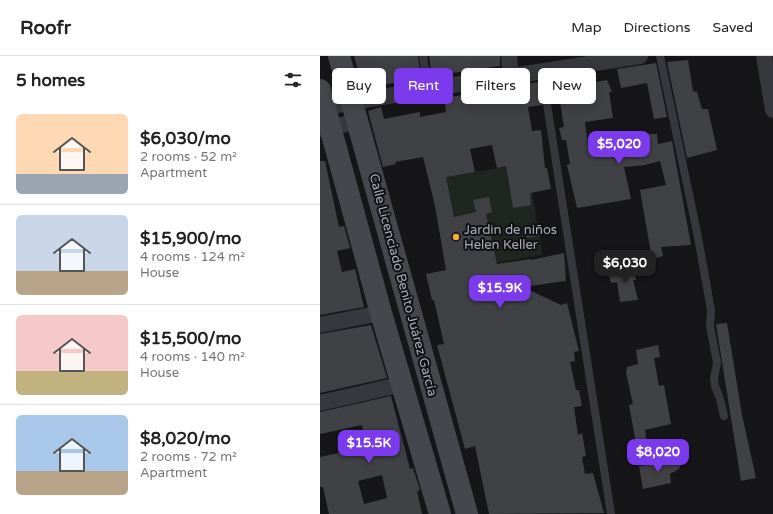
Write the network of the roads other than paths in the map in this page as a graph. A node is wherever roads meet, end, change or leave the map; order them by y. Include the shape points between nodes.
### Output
1 (339, 56) edge
2 (423, 56) edge
3 (509, 56) edge
4 (640, 56) edge
5 (660, 56) edge
6 (764, 56) edge
7 (597, 60) edge
8 (425, 68) edge
9 (510, 68) edge
10 (560, 68) edge
11 (394, 99) edge
12 (547, 104) edge
13 (773, 110) edge
14 (354, 112) junction
15 (324, 113) edge
16 (381, 313) junction
17 (320, 325) edge
18 (403, 384) junction
19 (320, 402) edge
20 (724, 416) dead end
21 (440, 514) edge
22 (466, 514) edge
23 (610, 514) edge

1 - 14 street, Calle Licenciado Benito Juárez García
2 - 8 lane
3 - 9 street
4 - 7 street
5 - 20 lane via 697,232 717,363 714,386
6 - 13 street
7 - 10 street
11 - 14 street
12 - 23 lane
14 - 15 street
14 - 22 street, Calle Licenciado Benito Juárez García
15 - 16 street, Calle Licenciado Benito Juárez García
16 - 17 street
16 - 18 street, Calle Licenciado Benito Juárez García
18 - 19 street
18 - 21 street, Calle Licenciado Benito Juárez García

